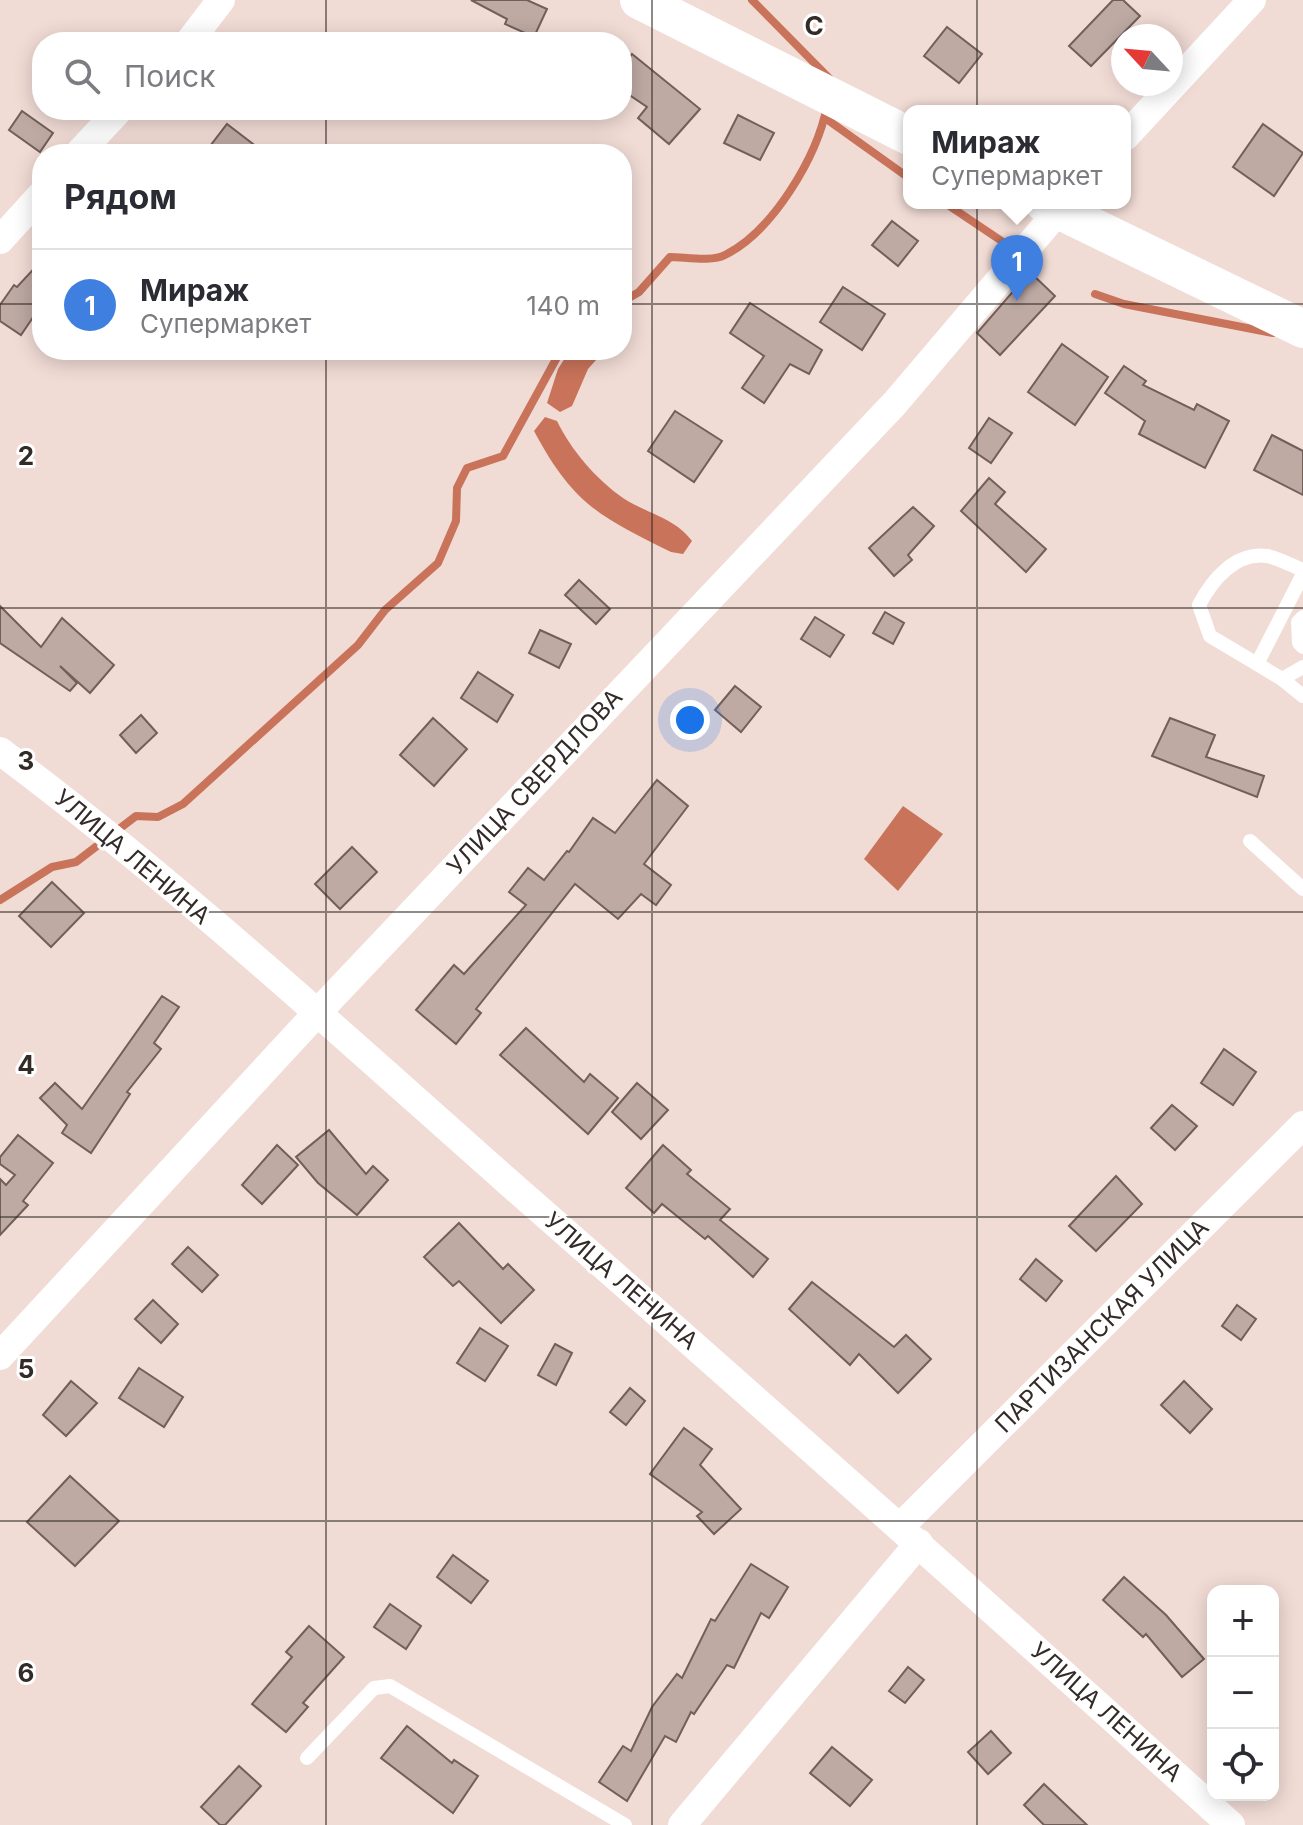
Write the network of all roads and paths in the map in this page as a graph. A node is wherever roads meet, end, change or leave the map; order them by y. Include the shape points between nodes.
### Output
1 (221, 0) edge
2 (639, 0) edge
3 (1252, 0) edge
4 (197, 32) edge
5 (110, 120) edge
6 (1131, 131) edge
7 (903, 133) edge
8 (87, 144) edge
9 (32, 205) edge
10 (1053, 209) edge
11 (1064, 209) edge
12 (0, 240) edge
13 (1303, 329) edge
14 (1303, 572) edge
15 (1303, 617) edge
16 (1303, 647) edge
17 (1257, 664) junction
18 (1303, 667) edge
19 (1282, 679) junction
20 (1303, 696) edge
21 (0, 751) edge
22 (1250, 841) dead end
23 (1303, 889) edge
24 (317, 1013) junction
25 (1303, 1125) edge
26 (0, 1356) edge
27 (910, 1535) junction
28 (307, 1758) dead end
29 (625, 1825) edge
30 (682, 1825) edge
31 (1231, 1825) edge

1 - 4 street
2 - 7 main road
3 - 6 street
5 - 8 street
9 - 12 street
10 - 24 street, УЛИЦА СВЕРДЛОВА via 895,403
11 - 13 main road
14 - 17 lane
14 - 17 lane via 1266,556 1239,561 1213,578 1199,605 1210,636
15 - 16 lane via 1298,622
17 - 19 lane
18 - 19 lane
19 - 20 lane
21 - 24 street, УЛИЦА ЛЕНИНА via 81,811
22 - 23 lane
24 - 26 street, УЛИЦА СВЕРДЛОВА
24 - 27 street, УЛИЦА ЛЕНИНА
25 - 27 street, ПАРТИЗАНСКАЯ УЛИЦА
27 - 30 street, ПАРТИЗАНСКАЯ УЛИЦА
27 - 31 street, УЛИЦА ЛЕНИНА
28 - 29 lane via 374,1688 390,1686

